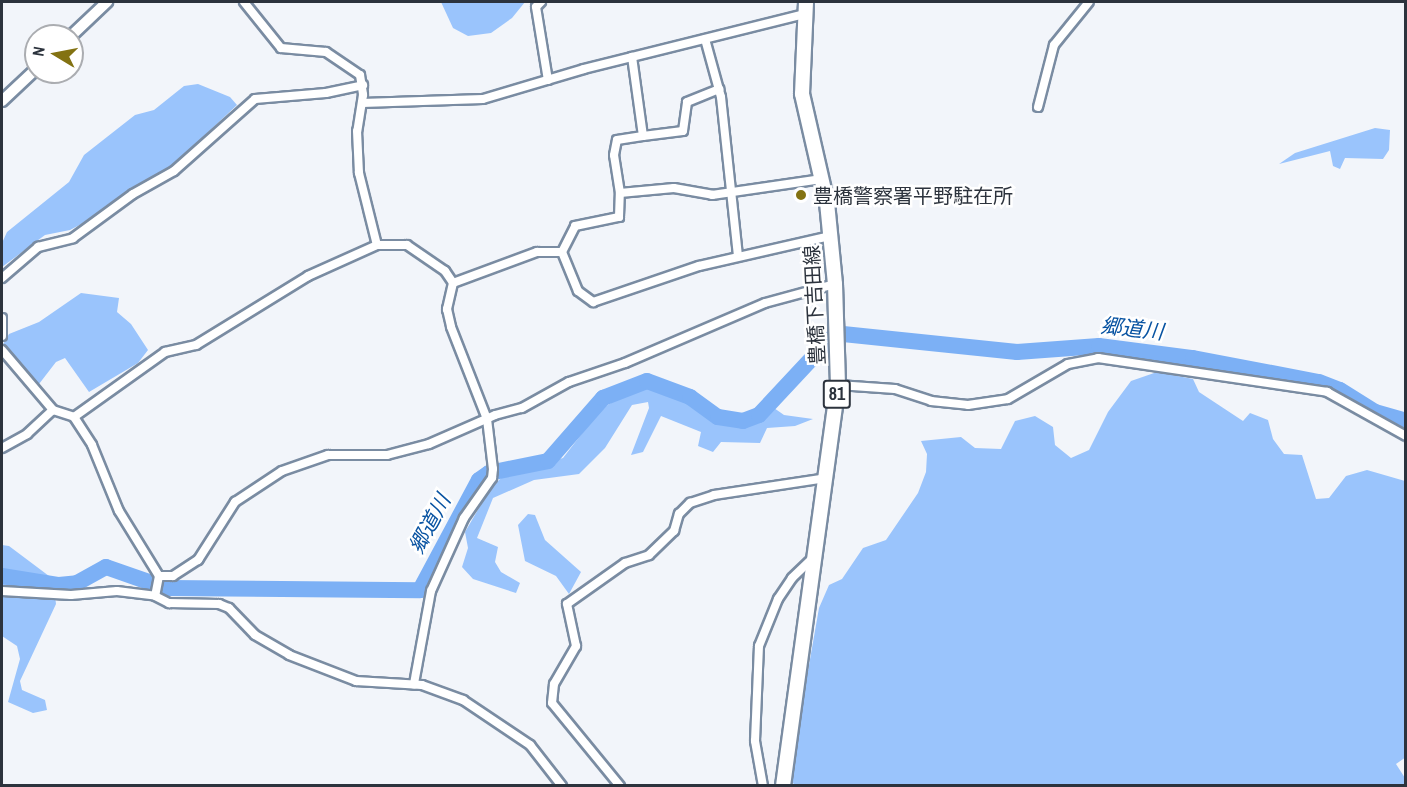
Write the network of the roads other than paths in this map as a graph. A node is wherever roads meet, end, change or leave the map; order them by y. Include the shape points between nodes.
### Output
1 (107, 2) edge
2 (244, 2) edge
3 (541, 2) edge
4 (1089, 2) edge
5 (806, 8) edge
6 (84, 24) edge
7 (705, 39) junction
8 (632, 57) junction
9 (24, 80) edge
10 (548, 80) junction
11 (363, 85) junction
12 (719, 89) junction
13 (2, 101) edge
14 (362, 103) junction
15 (1038, 106) dead end
16 (643, 136) junction
17 (822, 179) junction
18 (620, 193) junction
19 (730, 194) junction
20 (830, 236) junction
21 (377, 245) junction
22 (562, 252) junction
23 (738, 255) junction
24 (2, 278) edge
25 (453, 283) junction
26 (835, 284) junction
27 (2, 318) edge
28 (2, 336) edge
29 (2, 350) edge
30 (837, 386) junction
31 (53, 410) junction
32 (74, 417) junction
33 (487, 419) junction
34 (1406, 436) edge
35 (2, 448) edge
36 (826, 478) junction
37 (815, 556) junction
38 (158, 578) junction
39 (2, 591) edge
40 (155, 593) junction
41 (414, 684) junction
42 (562, 786) edge
43 (620, 786) edge
44 (763, 786) edge
45 (783, 786) edge

1 - 6 street
2 - 11 street via 281,48 326,52 353,68
3 - 10 street via 536,8
4 - 15 street via 1054,45
5 - 7 street
5 - 17 main road, 豊橋下吉田線 / 81 via 802,94
7 - 8 street
7 - 12 street
8 - 10 street
8 - 16 street
9 - 13 street
10 - 14 street via 467,101
11 - 14 street
11 - 24 street via 326,93 255,99 174,171 133,194 73,238 38,247
12 - 16 street via 687,102 683,130
12 - 19 street
14 - 21 street via 357,131 359,173
16 - 18 street via 617,140 614,155
17 - 19 street
17 - 20 main road, 豊橋下吉田線 / 81
18 - 19 street via 674,188 696,195
18 - 22 street via 619,217 575,226
19 - 23 street
20 - 23 street via 803,245
20 - 26 main road, 豊橋下吉田線 / 81
21 - 25 street via 407,245 445,271
21 - 32 street via 308,276 196,345 165,352
22 - 23 street via 578,291 593,302
22 - 25 street via 537,252
25 - 33 street via 447,309 451,327
26 - 30 main road, 豊橋下吉田線 / 81
26 - 33 street via 765,303 625,363 569,382 522,408
27 - 28 street
29 - 31 street
30 - 34 street via 895,389 944,404 968,405 1008,399 1068,364 1098,358 1327,392
30 - 36 main road, 豊橋下吉田線 / 81
31 - 32 street
31 - 35 street via 27,434
32 - 38 street via 92,445 119,511
33 - 38 street via 404,453 328,455 273,475 235,502 198,560 173,576
33 - 41 street via 493,472 464,518 430,591
36 - 37 main road, 豊橋下吉田線 / 81
36 - 43 street via 714,495 690,503 679,514 674,531 649,555 625,563 567,604 576,646 554,684 552,703
37 - 44 street via 792,578 778,599 759,646 755,741
37 - 45 main road, 豊橋下吉田線 / 81
38 - 40 street
39 - 40 street via 71,596 117,591
40 - 41 street via 169,603 208,603 229,608 255,635 278,651 357,681
41 - 42 street via 463,700 530,745

